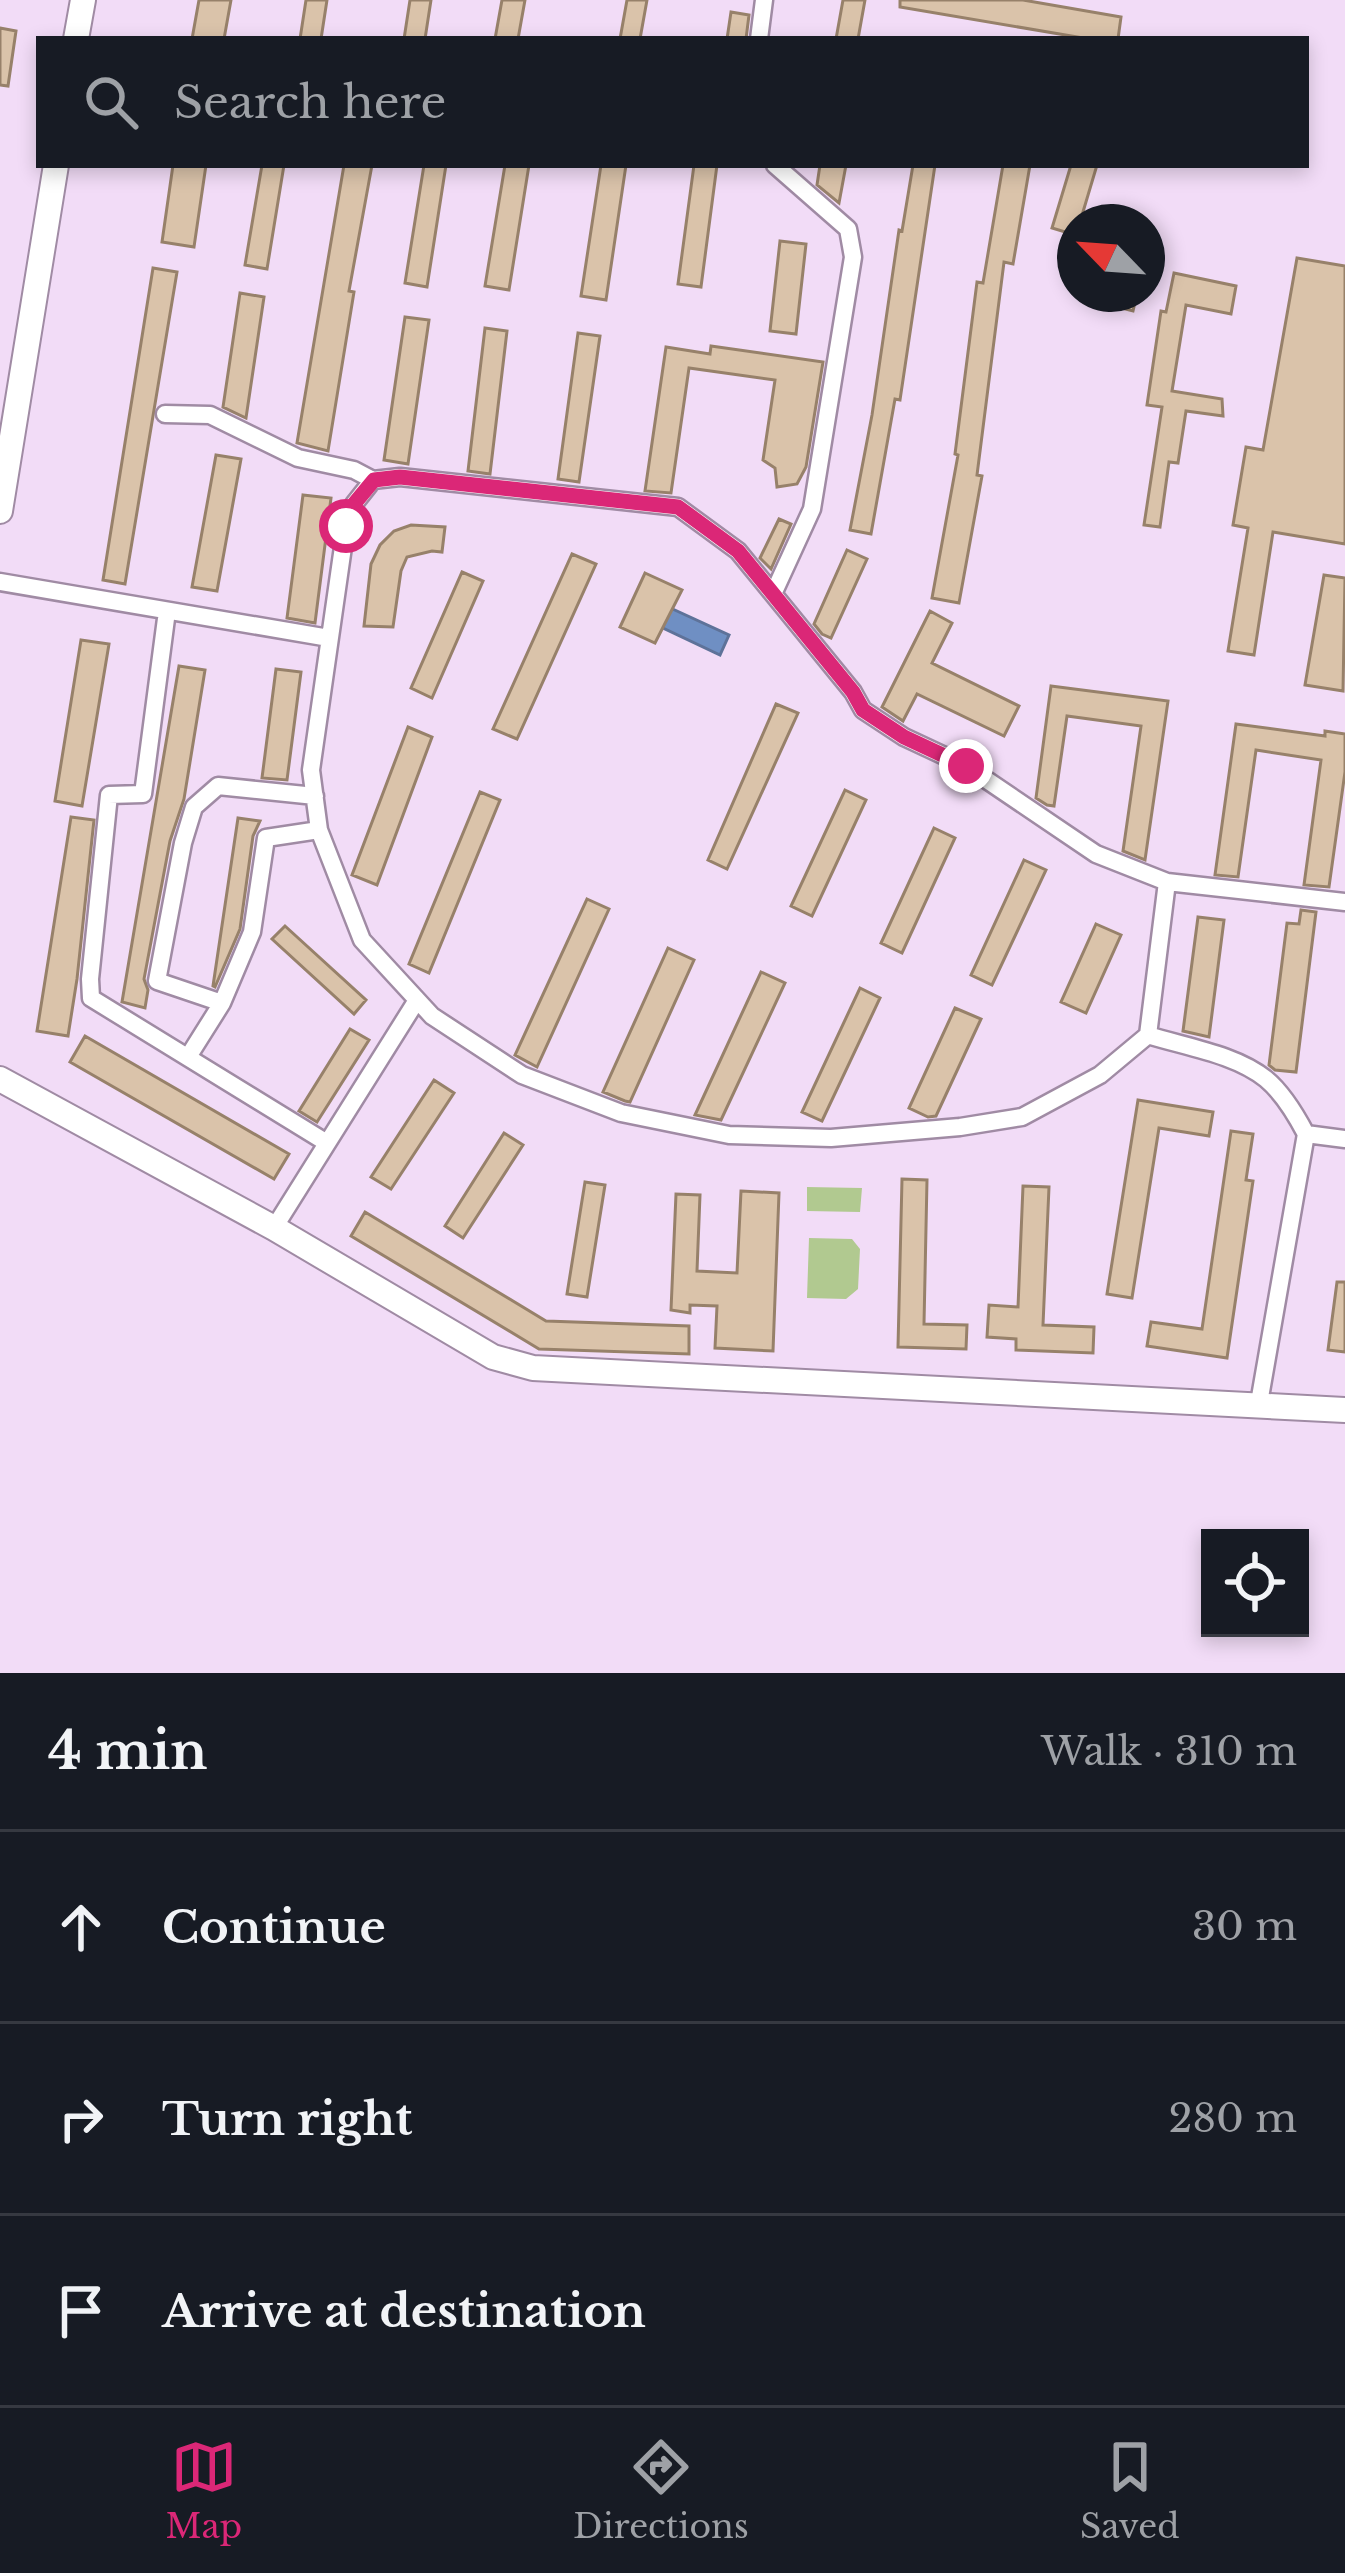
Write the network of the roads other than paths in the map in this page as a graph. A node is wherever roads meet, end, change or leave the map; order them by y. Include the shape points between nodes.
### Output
1 (83, 0) edge
2 (764, 0) edge
3 (77, 36) edge
4 (759, 36) edge
5 (56, 168) edge
6 (778, 168) edge
7 (165, 414) dead end
8 (374, 480) junction
9 (0, 511) edge
10 (0, 582) edge
11 (774, 592) junction
12 (167, 611) junction
13 (329, 638) junction
14 (315, 796) junction
15 (319, 830) junction
16 (1167, 882) junction
17 (1345, 902) edge
18 (417, 1000) junction
19 (222, 1003) junction
20 (1148, 1035) junction
21 (188, 1057) junction
22 (0, 1079) edge
23 (1306, 1134) junction
24 (1345, 1138) edge
25 (327, 1143) junction
26 (274, 1228) junction
27 (1259, 1403) junction
28 (1345, 1410) edge

1 - 3 street
2 - 4 street
5 - 9 street
6 - 11 street via 848,229 853,257 812,509
7 - 8 street via 210,415 298,458
8 - 11 street via 678,507 738,551
8 - 13 street via 346,526
10 - 12 street
11 - 16 street via 863,710 966,766 1096,854
12 - 13 street
12 - 21 street via 143,794 110,796 89,980 91,998
13 - 14 street via 311,770
14 - 15 street
14 - 19 street via 218,786 194,807 157,981
15 - 18 street via 362,940
15 - 19 street via 266,838 252,932
16 - 17 street
16 - 20 street
18 - 20 street via 522,1075 621,1113 728,1136 831,1138 1022,1118 1100,1075
18 - 25 street
19 - 21 street
20 - 23 street via 1266,1079
21 - 25 street
22 - 26 street
23 - 24 street
23 - 27 street
25 - 26 street
26 - 27 street via 493,1357 533,1368
27 - 28 street

